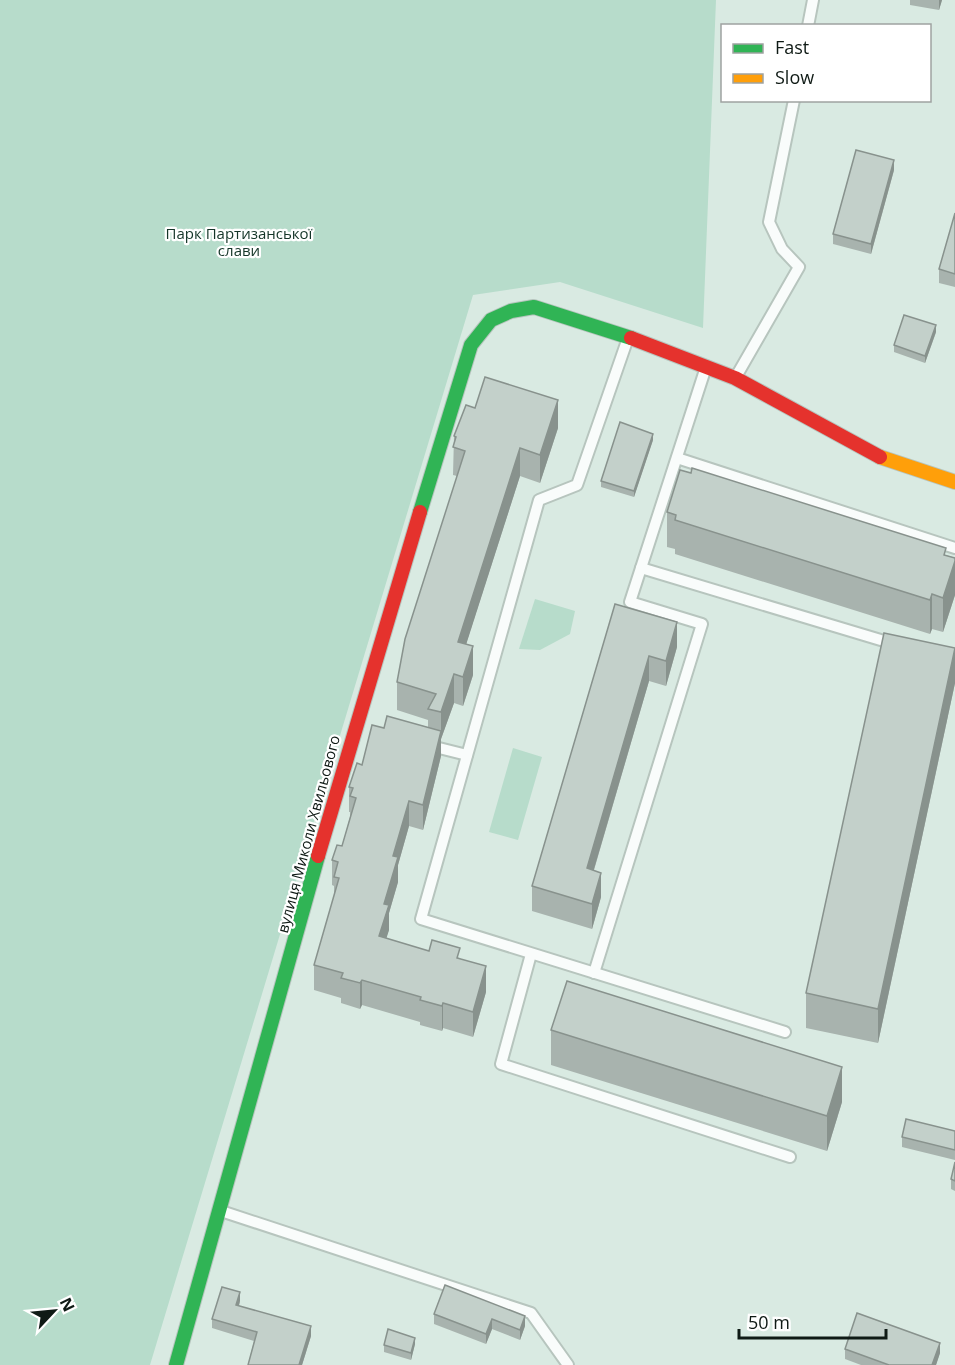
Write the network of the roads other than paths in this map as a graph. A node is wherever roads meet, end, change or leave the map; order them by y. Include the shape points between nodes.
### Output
1 (813, 0) edge
2 (808, 24) edge
3 (794, 102) edge
4 (628, 337) junction
5 (706, 367) junction
6 (735, 378) junction
7 (677, 458) junction
8 (955, 482) edge
9 (955, 548) edge
10 (641, 568) junction
11 (905, 647) edge
12 (411, 740) edge
13 (467, 755) junction
14 (531, 954) junction
15 (594, 973) junction
16 (785, 1032) dead end
17 (790, 1157) dead end
18 (221, 1210) junction
19 (176, 1365) edge
20 (568, 1365) edge

1 - 2 lane
3 - 6 lane via 769,222 782,249 799,267
4 - 5 street
4 - 13 lane via 577,485 540,500
4 - 18 street, вулиця Миколи Хвильового via 534,307 491,320 471,345
5 - 6 street
5 - 7 lane
6 - 8 street via 880,456
7 - 9 lane
7 - 10 lane
10 - 11 lane
10 - 15 lane via 630,602 702,624
12 - 13 lane
13 - 14 lane via 421,919
14 - 15 lane
14 - 17 lane via 501,1064
15 - 16 lane
18 - 19 street, вулиця Миколи Хвильового
18 - 20 lane via 531,1313

